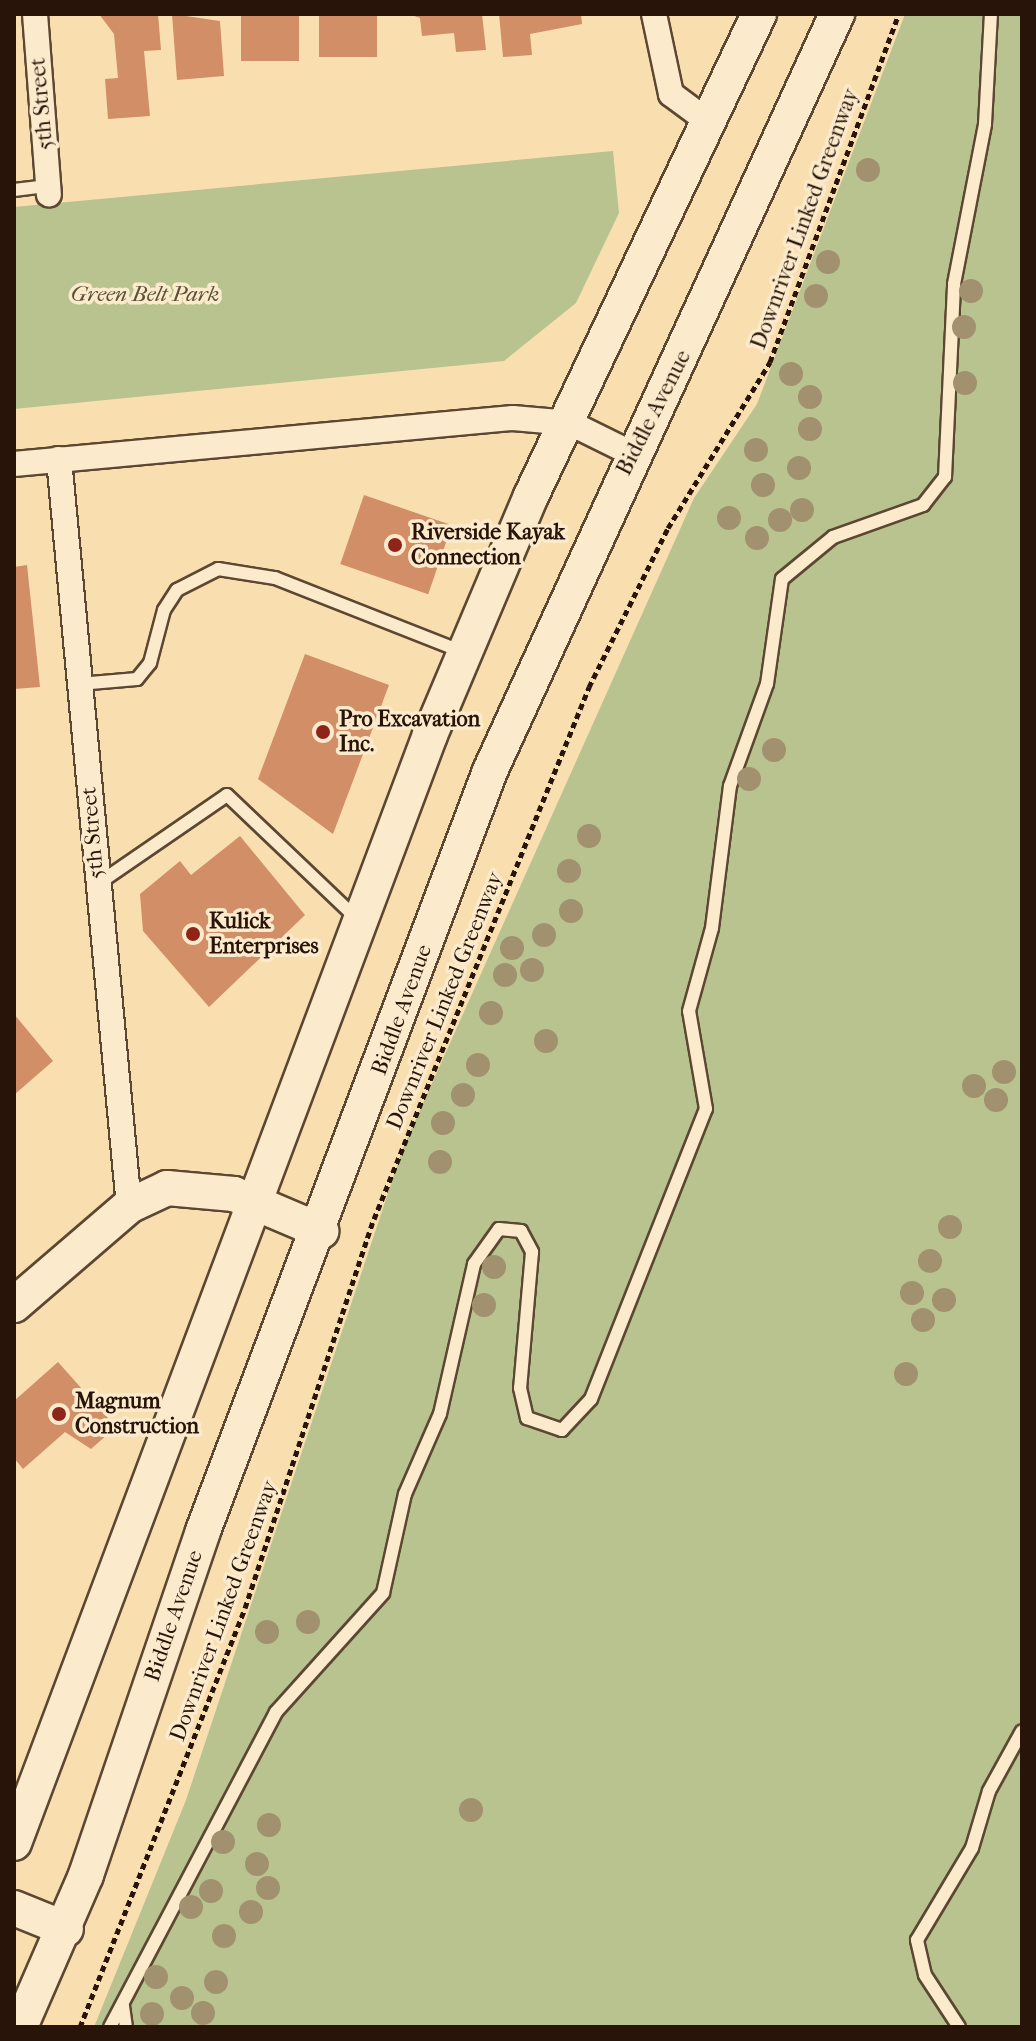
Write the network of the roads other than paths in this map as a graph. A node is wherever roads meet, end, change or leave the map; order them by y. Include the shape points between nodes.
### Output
1 (35, 14) edge
2 (654, 14) edge
3 (759, 14) edge
4 (837, 14) edge
5 (991, 14) edge
6 (710, 123) junction
7 (14, 190) edge
8 (49, 190) joint
9 (570, 423) junction
10 (633, 454) junction
11 (59, 459) junction
12 (14, 464) edge
13 (466, 653) junction
14 (79, 684) junction
15 (98, 883) junction
16 (359, 920) junction
17 (254, 1201) junction
18 (129, 1206) junction
19 (321, 1231) junction
20 (14, 1305) edge
21 (1022, 1731) edge
22 (14, 1843) edge
23 (14, 1908) edge
24 (66, 1929) junction
25 (118, 2025) edge
26 (20, 2027) edge
27 (959, 2027) edge

1 - 8 street, 5th Street
2 - 6 street via 671,94
3 - 6 main road
4 - 10 main road, Biddle Avenue
5 - 25 lane via 985,124 954,284 945,477 923,505 833,537 782,579 767,684 730,786 712,928 689,1011 706,1109 591,1399 562,1430 527,1418 520,1388 532,1252 521,1231 499,1229 474,1264 440,1414 405,1494 383,1593 276,1712 127,1991
6 - 9 main road
7 - 8 lane
9 - 10 street
9 - 11 street via 513,418
9 - 13 main road via 531,496
10 - 19 main road, Biddle Avenue via 490,771
11 - 12 street
11 - 14 street, 5th Street
13 - 14 lane via 275,578 218,569 177,590 164,610 150,663 137,679
13 - 16 main road
14 - 15 street, 5th Street
15 - 16 lane via 227,795
15 - 18 street, 5th Street
16 - 17 main road
17 - 18 main road via 211,1189 167,1188
17 - 19 main road
17 - 22 main road
18 - 20 main road
19 - 24 main road, Biddle Avenue via 203,1531
21 - 27 lane via 989,1791 972,1848 917,1940 918,1960
23 - 24 main road
24 - 26 main road, Biddle Avenue

